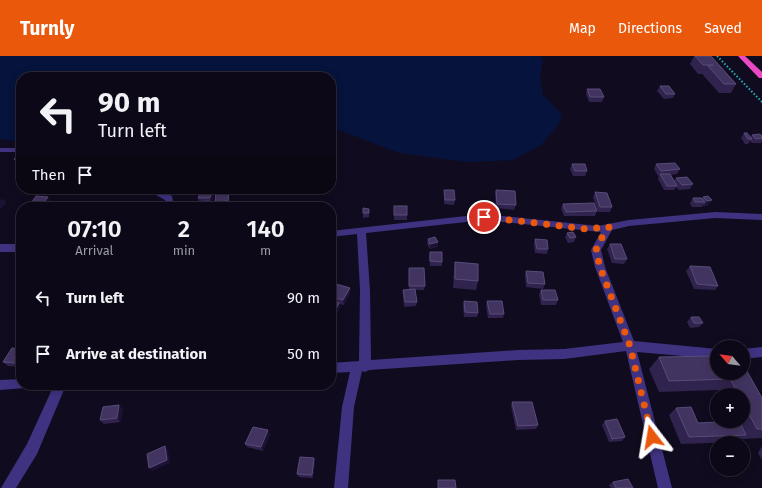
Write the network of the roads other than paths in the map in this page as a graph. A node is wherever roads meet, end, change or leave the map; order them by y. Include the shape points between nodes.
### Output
1 (742, 56) edge
2 (762, 76) edge
3 (0, 150) edge
4 (16, 150) edge
5 (160, 194) edge
6 (169, 202) edge
7 (762, 217) edge
8 (609, 227) junction
9 (361, 231) junction
10 (336, 234) edge
11 (0, 248) edge
12 (16, 248) edge
13 (630, 346) junction
14 (762, 352) edge
15 (710, 353) edge
16 (750, 353) edge
17 (361, 367) junction
18 (336, 368) edge
19 (16, 384) edge
20 (0, 385) edge
21 (58, 390) edge
22 (8, 488) edge
23 (341, 488) edge
24 (665, 488) edge

1 - 2 highway
3 - 4 street
5 - 6 street via 169,198
7 - 8 street via 715,215
8 - 9 street via 587,229 484,217
8 - 13 street via 596,250
9 - 10 street
9 - 17 street via 365,290
11 - 12 street
13 - 15 street
13 - 17 street via 564,354
13 - 24 street
14 - 16 street
17 - 18 street
17 - 23 street via 348,407
19 - 20 street
21 - 22 street via 32,449

